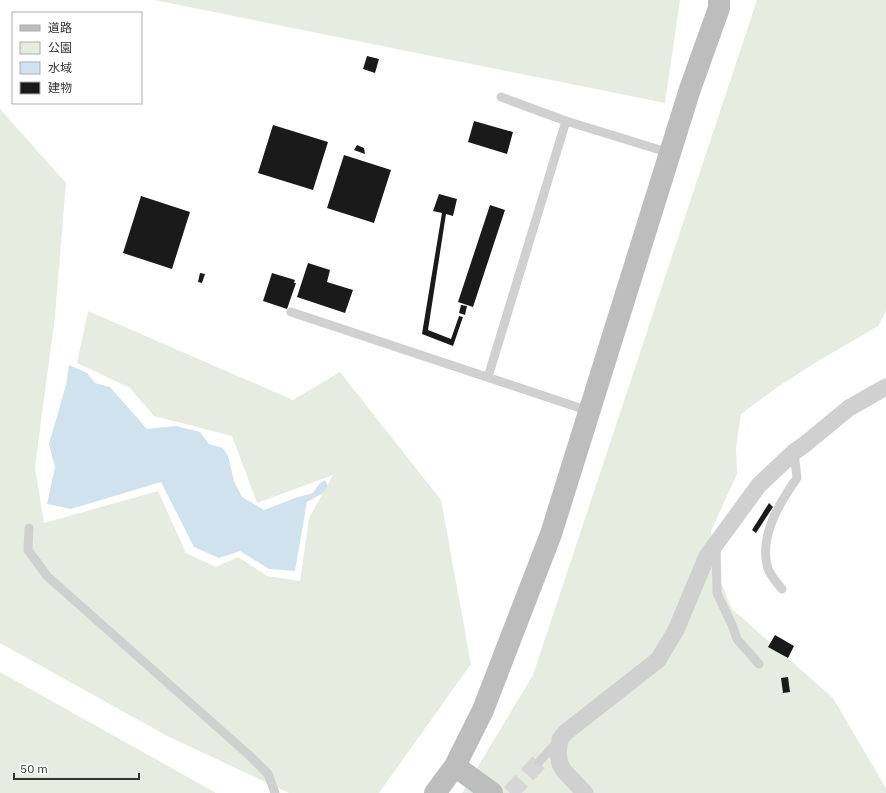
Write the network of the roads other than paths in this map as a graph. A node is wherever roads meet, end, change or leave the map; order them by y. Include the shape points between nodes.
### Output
1 (719, 0) edge
2 (501, 97) dead end
3 (566, 121) junction
4 (670, 153) junction
5 (291, 312) dead end
6 (488, 377) junction
7 (886, 387) edge
8 (589, 411) junction
9 (794, 452) junction
10 (29, 528) dead end
11 (716, 543) junction
12 (782, 589) dead end
13 (759, 664) dead end
14 (560, 739) junction
15 (539, 762) tunnel mouth
16 (454, 766) junction
17 (275, 793) edge
18 (435, 793) edge
19 (492, 793) edge
20 (585, 793) edge

1 - 4 street via 719,8
2 - 3 lane
3 - 4 lane
3 - 6 lane
4 - 8 street
5 - 6 lane
6 - 8 lane
7 - 9 street via 849,408
8 - 16 street via 551,534 483,710
9 - 11 street via 759,485
9 - 12 lane via 797,478 784,496 769,526 766,547 768,570
10 - 17 lane via 28,550 47,576 250,756 268,774
11 - 13 lane via 717,593 737,639
11 - 14 street via 707,556 676,630 658,660
14 - 15 lane
14 - 20 street via 560,764
16 - 18 street
16 - 19 street

